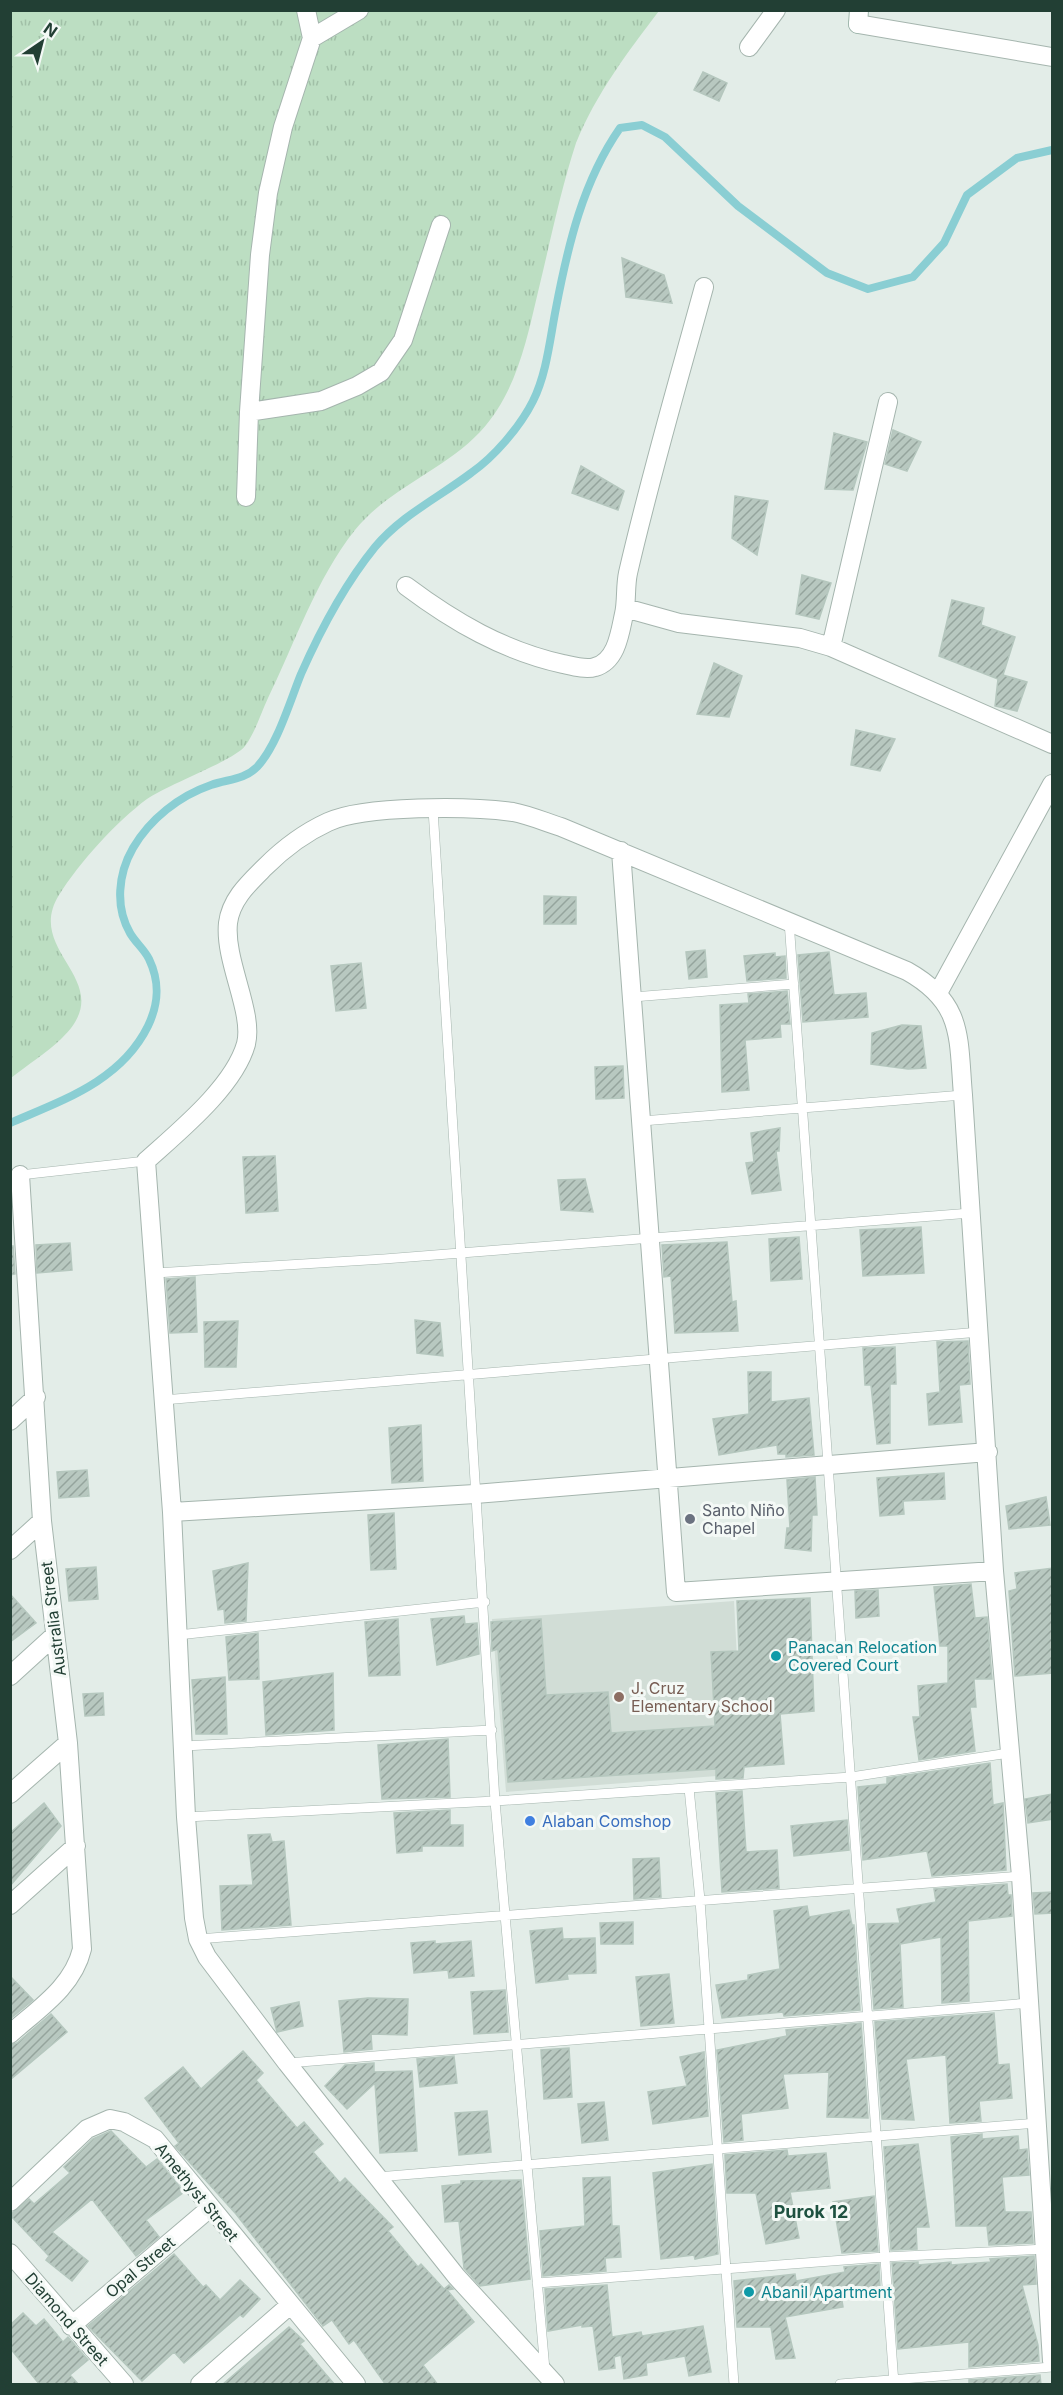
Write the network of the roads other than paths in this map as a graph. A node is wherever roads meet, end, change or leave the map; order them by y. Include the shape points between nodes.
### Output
1 (306, 10) edge
2 (359, 10) edge
3 (776, 10) edge
4 (858, 17) edge
5 (312, 38) junction
6 (749, 46) dead end
7 (1053, 57) edge
8 (441, 225) dead end
9 (704, 287) dead end
10 (888, 402) dead end
11 (249, 412) junction
12 (246, 497) dead end
13 (406, 586) dead end
14 (625, 608) junction
15 (831, 647) junction
16 (1053, 744) edge
17 (1053, 784) edge
18 (433, 809) junction
19 (621, 851) junction
20 (789, 921) junction
21 (794, 984) junction
22 (939, 993) junction
23 (633, 997) junction
24 (963, 1095) junction
25 (803, 1108) junction
26 (642, 1121) junction
27 (146, 1161) junction
28 (21, 1175) joint
29 (971, 1213) junction
30 (811, 1225) junction
31 (650, 1237) junction
32 (459, 1251) junction
33 (155, 1273) junction
34 (980, 1332) junction
35 (819, 1345) junction
36 (659, 1359) junction
37 (467, 1375) junction
38 (36, 1397) junction
39 (163, 1400) junction
40 (10, 1421) edge
41 (988, 1452) junction
42 (828, 1464) junction
43 (668, 1479) junction
44 (475, 1494) junction
45 (172, 1512) junction
46 (42, 1521) junction
47 (10, 1550) edge
48 (994, 1571) junction
49 (836, 1581) junction
50 (485, 1602) junction
51 (55, 1635) junction
52 (178, 1635) junction
53 (10, 1676) edge
54 (492, 1730) junction
55 (68, 1743) junction
56 (184, 1746) junction
57 (1009, 1752) junction
58 (850, 1777) junction
59 (689, 1788) junction
60 (10, 1794) edge
61 (495, 1801) junction
62 (186, 1817) junction
63 (76, 1846) junction
64 (1021, 1875) junction
65 (858, 1888) junction
66 (700, 1900) junction
67 (10, 1905) edge
68 (506, 1915) junction
69 (198, 1939) junction
70 (1030, 2003) junction
71 (867, 2017) junction
72 (709, 2029) junction
73 (10, 2034) edge
74 (517, 2045) junction
75 (287, 2063) junction
76 (1037, 2123) junction
77 (876, 2136) junction
78 (718, 2149) junction
79 (527, 2164) junction
80 (377, 2177) junction
81 (10, 2202) edge
82 (210, 2208) junction
83 (1046, 2249) junction
84 (10, 2253) edge
85 (884, 2257) junction
86 (726, 2270) junction
87 (537, 2283) junction
88 (290, 2305) junction
89 (71, 2325) junction
90 (1053, 2361) edge
91 (1053, 2367) edge
92 (550, 2378) edge
93 (894, 2382) edge
94 (124, 2385) edge
95 (200, 2385) edge
96 (356, 2385) edge
97 (734, 2385) edge
98 (840, 2385) edge

1 - 5 street
2 - 5 street
3 - 6 street
4 - 7 street
5 - 11 street via 283,127 268,193
8 - 11 street via 403,340 381,372 321,401
9 - 14 street via 638,532 627,578
10 - 15 street
11 - 12 street
13 - 14 street via 488,639 576,667 594,668 607,660 618,639
14 - 15 street via 679,623 800,638
15 - 16 street
17 - 22 street
18 - 19 street via 481,808 515,813
18 - 27 street via 355,813 329,821 298,838 251,881 235,901 228,924 229,951 247,1026 246,1043 235,1066 210,1099
18 - 32 lane
19 - 20 street
19 - 23 street
20 - 21 lane
20 - 22 street via 907,971
21 - 23 lane
21 - 25 lane
22 - 24 street via 955,1024
23 - 26 street
24 - 25 lane
24 - 29 street
25 - 26 lane
25 - 30 lane
26 - 31 street
27 - 28 lane
27 - 33 street
28 - 38 street, Australia Street
29 - 30 lane
29 - 34 street
30 - 31 lane
30 - 35 lane
31 - 32 lane
31 - 36 street
32 - 33 lane
32 - 37 lane
33 - 39 street
34 - 35 lane
34 - 41 street
35 - 36 lane
35 - 42 lane
36 - 37 lane
36 - 43 street
37 - 39 lane
37 - 44 lane
38 - 40 street
38 - 46 street, Australia Street
39 - 45 street
41 - 42 street
41 - 48 street
42 - 43 street
42 - 49 lane
43 - 44 street
43 - 49 street via 676,1592
44 - 45 street
44 - 50 lane
45 - 52 street
46 - 47 street
46 - 51 street, Australia Street
48 - 49 street
48 - 57 street
49 - 58 lane
50 - 52 lane
50 - 54 lane
51 - 53 street
51 - 55 street, Australia Street
52 - 56 street
54 - 56 lane
54 - 61 lane
55 - 60 street
55 - 63 street, Australia Street
56 - 62 street
57 - 58 lane
57 - 64 street
58 - 59 lane
58 - 65 lane
59 - 61 lane
59 - 66 lane
61 - 62 lane
61 - 68 lane
62 - 69 street
63 - 67 street
63 - 73 street, Australia Street via 82,1949 79,1962 65,1985
64 - 65 lane
64 - 70 street
65 - 66 lane
65 - 71 lane
66 - 68 lane
66 - 72 lane
68 - 69 lane
68 - 74 lane
69 - 75 street via 207,1957
70 - 71 lane
70 - 76 street
71 - 72 lane
71 - 77 lane
72 - 74 lane
72 - 78 lane
74 - 75 lane
74 - 79 lane
75 - 80 street
76 - 77 lane
76 - 83 street
77 - 78 lane
77 - 85 lane
78 - 79 lane
78 - 86 lane
79 - 80 lane
79 - 87 lane
80 - 92 street via 456,2276
81 - 82 street, Amethyst Street via 87,2129 110,2119 155,2139
82 - 88 street, Amethyst Street
82 - 89 street, Opal Street
83 - 85 lane
83 - 90 street
84 - 89 street, Diamond Street
85 - 86 lane
85 - 93 lane
86 - 87 lane
86 - 97 lane
87 - 92 lane
88 - 95 street
88 - 96 street, Amethyst Street
89 - 94 street, Diamond Street
91 - 93 lane
93 - 98 lane

